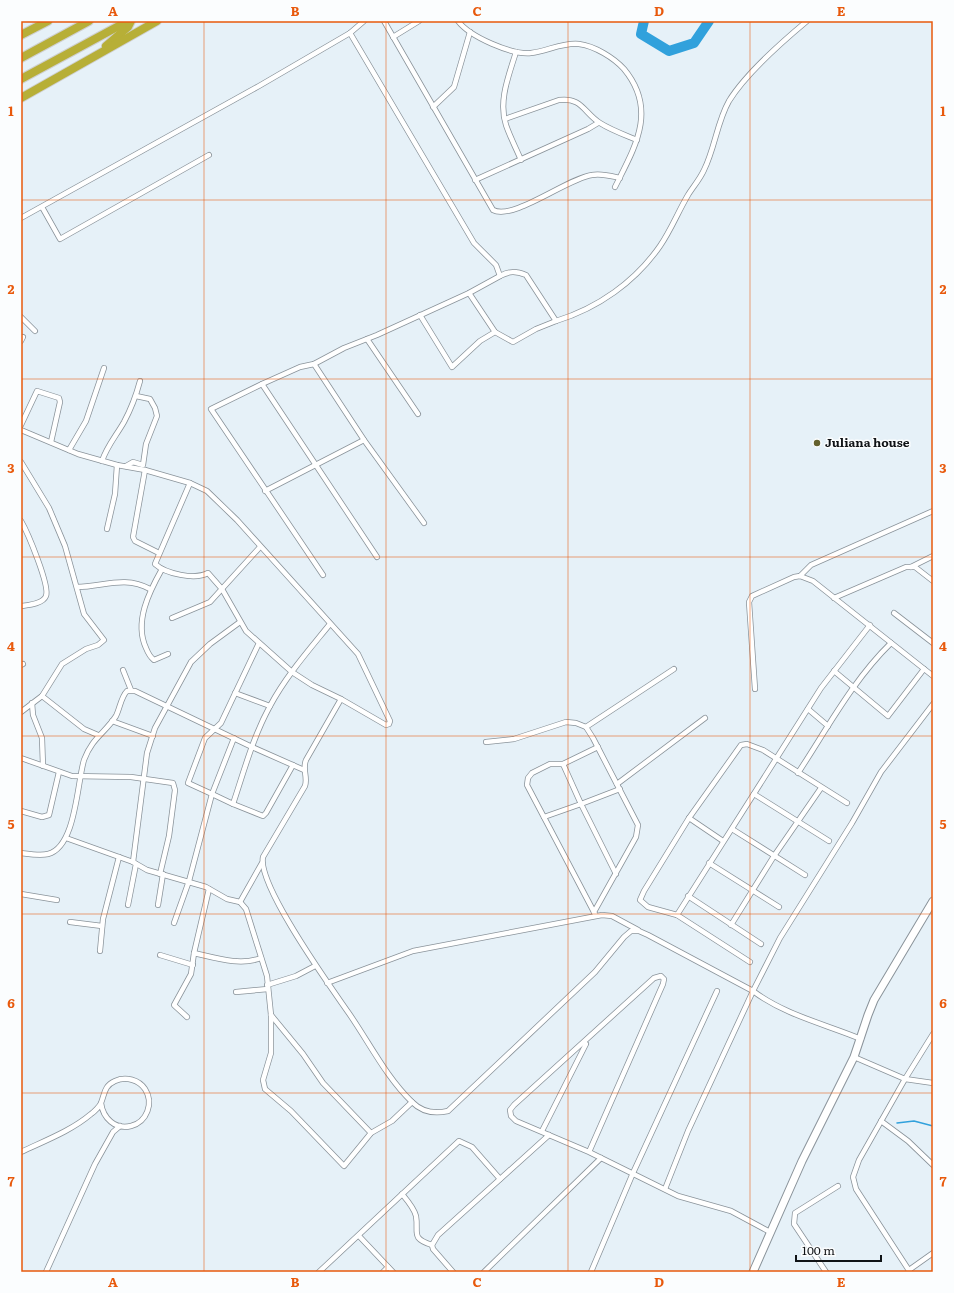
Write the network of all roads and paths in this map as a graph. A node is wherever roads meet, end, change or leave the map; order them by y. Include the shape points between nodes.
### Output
1 (48, 21) edge
2 (89, 21) edge
3 (128, 21) edge
4 (131, 21) edge
5 (157, 21) edge
6 (364, 21) edge
7 (384, 21) edge
8 (419, 21) edge
9 (458, 21) edge
10 (807, 21) edge
11 (470, 32) junction
12 (350, 33) junction
13 (21, 35) edge
14 (393, 37) junction
15 (516, 52) junction
16 (95, 56) junction
17 (21, 58) edge
18 (21, 79) edge
19 (21, 98) edge
20 (433, 107) junction
21 (505, 119) junction
22 (598, 122) junction
23 (637, 140) junction
24 (209, 155) dead end
25 (521, 160) junction
26 (620, 178) junction
27 (475, 180) junction
28 (615, 187) dead end
29 (42, 207) junction
30 (21, 218) edge
31 (500, 276) junction
32 (469, 293) junction
33 (420, 315) junction
34 (21, 317) edge
35 (556, 321) junction
36 (35, 331) dead end
37 (495, 332) junction
38 (367, 339) junction
39 (314, 364) junction
40 (104, 368) dead end
41 (140, 381) dead end
42 (262, 384) junction
43 (136, 396) junction
44 (418, 414) dead end
45 (21, 425) edge
46 (21, 430) edge
47 (364, 440) junction
48 (51, 442) junction
49 (69, 450) junction
50 (102, 461) junction
51 (21, 462) edge
52 (316, 464) junction
53 (117, 465) junction
54 (126, 466) junction
55 (23, 470) edge
56 (146, 470) junction
57 (190, 483) junction
58 (266, 491) junction
59 (933, 511) edge
60 (21, 521) edge
61 (424, 523) dead end
62 (107, 530) dead end
63 (260, 547) junction
64 (158, 553) junction
65 (933, 556) edge
66 (377, 557) dead end
67 (911, 567) junction
68 (162, 569) junction
69 (323, 575) dead end
70 (800, 576) junction
71 (933, 581) edge
72 (77, 587) junction
73 (222, 589) junction
74 (150, 590) junction
75 (834, 598) junction
76 (21, 606) edge
77 (894, 613) dead end
78 (172, 618) dead end
79 (240, 622) junction
80 (330, 624) junction
81 (870, 626) junction
82 (259, 643) junction
83 (891, 643) junction
84 (933, 643) edge
85 (168, 654) dead end
86 (674, 669) dead end
87 (924, 669) junction
88 (123, 670) dead end
89 (834, 671) junction
90 (292, 672) junction
91 (933, 676) edge
92 (854, 688) junction
93 (755, 689) dead end
94 (130, 690) junction
95 (235, 693) junction
96 (42, 696) junction
97 (341, 699) junction
98 (32, 703) junction
99 (933, 704) edge
100 (270, 706) junction
101 (166, 707) junction
102 (808, 710) junction
103 (21, 712) edge
104 (706, 718) dead end
105 (112, 721) junction
106 (828, 726) junction
107 (586, 727) junction
108 (216, 729) junction
109 (98, 735) junction
110 (152, 736) junction
111 (234, 738) junction
112 (486, 742) dead end
113 (252, 747) junction
114 (598, 747) junction
115 (21, 758) edge
116 (776, 759) junction
117 (563, 764) junction
118 (293, 765) junction
119 (43, 766) junction
120 (304, 770) junction
121 (58, 772) junction
122 (798, 773) junction
123 (80, 777) junction
124 (144, 779) junction
125 (617, 784) junction
126 (821, 788) junction
127 (620, 790) junction
128 (212, 794) junction
129 (754, 794) junction
130 (847, 803) dead end
131 (233, 804) junction
132 (581, 804) junction
133 (21, 811) edge
134 (544, 817) junction
135 (689, 818) junction
136 (797, 822) junction
137 (732, 829) junction
138 (66, 838) junction
139 (723, 841) junction
140 (829, 841) dead end
141 (21, 853) edge
142 (119, 856) junction
143 (774, 856) junction
144 (135, 863) junction
145 (262, 863) junction
146 (709, 863) junction
147 (162, 874) junction
148 (616, 874) junction
149 (805, 875) dead end
150 (189, 881) junction
151 (209, 889) junction
152 (752, 890) junction
153 (21, 894) edge
154 (688, 896) junction
155 (57, 900) dead end
156 (933, 901) edge
157 (240, 902) junction
158 (128, 905) dead end
159 (158, 905) dead end
160 (780, 908) dead end
161 (595, 914) junction
162 (677, 915) junction
163 (70, 922) dead end
164 (174, 923) dead end
165 (731, 925) junction
166 (102, 926) junction
167 (639, 931) junction
168 (761, 944) dead end
169 (100, 951) dead end
170 (194, 953) junction
171 (160, 955) dead end
172 (262, 958) junction
173 (750, 962) dead end
174 (193, 965) junction
175 (315, 966) junction
176 (327, 983) junction
177 (267, 987) junction
178 (717, 991) dead end
179 (753, 991) junction
180 (236, 992) dead end
181 (271, 1015) junction
182 (187, 1017) dead end
183 (933, 1034) edge
184 (861, 1039) junction
185 (588, 1040) junction
186 (854, 1057) junction
187 (905, 1079) junction
188 (933, 1083) edge
189 (412, 1102) junction
190 (101, 1103) junction
191 (882, 1121) junction
192 (120, 1126) junction
193 (542, 1131) junction
194 (371, 1133) junction
195 (549, 1135) junction
196 (21, 1152) edge
197 (589, 1152) junction
198 (601, 1158) junction
199 (933, 1165) edge
200 (633, 1173) junction
201 (500, 1179) junction
202 (838, 1186) dead end
203 (664, 1189) junction
204 (402, 1194) junction
205 (770, 1232) junction
206 (359, 1236) junction
207 (432, 1245) junction
208 (933, 1253) edge
209 (388, 1267) junction
210 (910, 1271) edge
211 (46, 1272) edge
212 (319, 1272) edge
213 (382, 1272) edge
214 (393, 1272) edge
215 (453, 1272) edge
216 (484, 1272) edge
217 (592, 1272) edge
218 (753, 1272) edge
219 (826, 1272) edge

1 - 13 highway
2 - 17 highway
3 - 18 highway
4 - 16 highway via 128,27
5 - 16 highway
6 - 12 street
7 - 14 street
8 - 14 street
9 - 11 street
10 - 35 street via 757,69 729,102 704,170 660,246 641,269 623,287 595,305
11 - 15 street
11 - 20 street via 454,87
12 - 29 street
12 - 31 street via 474,243 496,265
14 - 20 street
15 - 21 street via 504,94
15 - 23 street via 532,53 578,44 588,46 616,61 628,74 638,92 641,120
16 - 19 highway
20 - 27 street
21 - 22 street via 567,99 575,101
21 - 25 street
22 - 23 street
22 - 25 street
23 - 26 street
24 - 29 street via 60,239
25 - 27 street
26 - 27 street via 592,174 502,213 493,210
26 - 28 street
29 - 30 street
31 - 32 street
31 - 35 street via 507,272 526,275
32 - 33 street
32 - 37 street
33 - 37 street via 452,367 480,341
33 - 38 street
34 - 36 street
35 - 37 street via 513,342
38 - 39 street
38 - 44 street
39 - 42 street via 300,367
39 - 47 street
40 - 49 street via 86,421
41 - 43 street
42 - 52 street
42 - 58 street via 211,409
43 - 50 street via 125,421 107,447
43 - 54 street via 150,399 156,408 157,416 146,444 143,465 132,462
45 - 48 street via 37,391 58,398 60,402
46 - 48 street
47 - 52 street
47 - 61 street
48 - 49 street
49 - 50 street
50 - 53 street
51 - 55 street
52 - 58 street
52 - 66 street
53 - 54 street
53 - 62 street via 115,494
54 - 56 street
55 - 72 street via 49,508 65,546
56 - 57 street
56 - 64 street via 133,537
57 - 63 street via 208,491
57 - 64 street
58 - 69 street
59 - 70 street via 811,565
60 - 76 street via 32,543 46,589 46,597 41,601
63 - 73 street
63 - 80 street
64 - 68 street via 155,564
65 - 67 street
67 - 71 street
67 - 75 street
68 - 73 street via 201,577 208,573
68 - 74 street
70 - 75 street via 813,581
70 - 93 street via 752,596 749,602
72 - 74 street via 113,582 141,585
72 - 96 street via 84,614 104,642 86,649 62,664
73 - 78 street via 210,602
73 - 79 street
74 - 85 street via 144,609 141,637 154,660
75 - 81 street
77 - 84 street
79 - 82 street
79 - 101 street via 191,662
80 - 90 street
80 - 97 street via 358,654 390,721 389,724 386,725
81 - 83 street
81 - 89 street
82 - 90 street
82 - 95 street
83 - 87 street
83 - 92 street via 881,652
86 - 107 street
87 - 91 street
87 - 92 street via 888,716
88 - 94 street
89 - 92 street
89 - 102 street
90 - 97 street
90 - 100 street
92 - 106 street
94 - 101 street
94 - 105 street via 125,693
95 - 100 street
95 - 108 street
96 - 98 street
96 - 109 street via 84,728
97 - 120 street via 306,760
98 - 103 street
98 - 119 street via 42,738
99 - 179 street via 881,772 780,938
100 - 113 street
101 - 108 street
101 - 110 street
102 - 106 street
102 - 116 street
104 - 125 street
105 - 109 street
105 - 110 street
106 - 122 street
107 - 112 street via 566,722 514,739
107 - 114 street
108 - 111 street
108 - 128 street via 205,738 188,783
109 - 123 street via 85,760
110 - 124 street
111 - 113 street
111 - 128 street
113 - 118 street
113 - 131 street
114 - 117 street
114 - 125 street
115 - 119 street
116 - 122 street
116 - 129 street
116 - 135 street via 750,744 741,745
117 - 132 street
117 - 134 street via 550,764 532,773 528,778 528,785
118 - 120 street
118 - 131 street via 263,816
119 - 121 street
120 - 145 street via 304,786
121 - 123 street
121 - 133 street via 49,815 42,817
122 - 126 street
123 - 124 street
123 - 138 street
124 - 144 street
124 - 147 street via 169,781 174,786
125 - 127 street
126 - 130 street
126 - 136 street
127 - 132 street
127 - 148 street via 638,825 638,830
128 - 131 street
128 - 150 street
129 - 136 street
129 - 137 street
132 - 134 street
132 - 148 street
134 - 161 street
135 - 139 street
135 - 162 street via 640,900 648,907
136 - 140 street
136 - 143 street
137 - 139 street
137 - 143 street
138 - 141 street via 57,849 48,854
138 - 142 street
139 - 146 street
142 - 144 street
142 - 166 street
143 - 149 street
143 - 152 street
144 - 147 street
144 - 158 street
145 - 157 street
145 - 175 street via 266,879
146 - 152 street
146 - 154 street
147 - 150 street
147 - 159 street
148 - 161 street
150 - 151 street
150 - 164 street
151 - 157 street via 227,899
151 - 170 street
152 - 160 street
152 - 165 street
153 - 155 street
154 - 162 street
154 - 165 street
156 - 184 street via 874,1000
157 - 172 street via 246,909
161 - 167 street via 612,916
161 - 176 street via 417,950
162 - 173 street
163 - 166 street
165 - 168 street
166 - 169 street
167 - 179 street
167 - 189 street via 631,931 624,937 595,972 448,1111 431,1112
170 - 172 street via 233,961
170 - 174 street
171 - 174 street
172 - 177 street
174 - 182 street via 174,1005
175 - 176 street
175 - 177 street
176 - 189 street
177 - 180 street
177 - 181 street
178 - 200 street
179 - 184 street via 766,1001
179 - 203 street
181 - 194 street via 323,1083
181 - 194 street via 271,1053 263,1080 265,1089 291,1111 344,1166
183 - 187 street
184 - 186 street
185 - 193 street
185 - 193 street via 510,1110 516,1121
185 - 197 street via 654,978 661,976 664,979
186 - 187 street
186 - 205 street via 818,1127
187 - 188 street
187 - 191 street
189 - 194 street via 392,1122
190 - 192 street via 107,1118
190 - 192 street via 103,1092 114,1081 130,1079 144,1087 149,1102 144,1117 131,1126
190 - 196 street via 92,1114 75,1125
191 - 199 street
191 - 210 street via 859,1160 854,1171 853,1183
192 - 211 street via 113,1132 94,1164
193 - 195 street
195 - 197 street
195 - 201 street
197 - 198 street
198 - 200 street
198 - 216 street
200 - 203 street
200 - 217 street
201 - 204 street via 472,1147 459,1141
201 - 207 street via 438,1235
202 - 219 street via 798,1211 794,1217 794,1224
203 - 205 street via 678,1196 732,1211
204 - 206 street
204 - 207 street via 415,1214 418,1238
205 - 218 street
206 - 209 street
206 - 212 street
207 - 215 street
208 - 210 street
209 - 213 street
209 - 214 street

